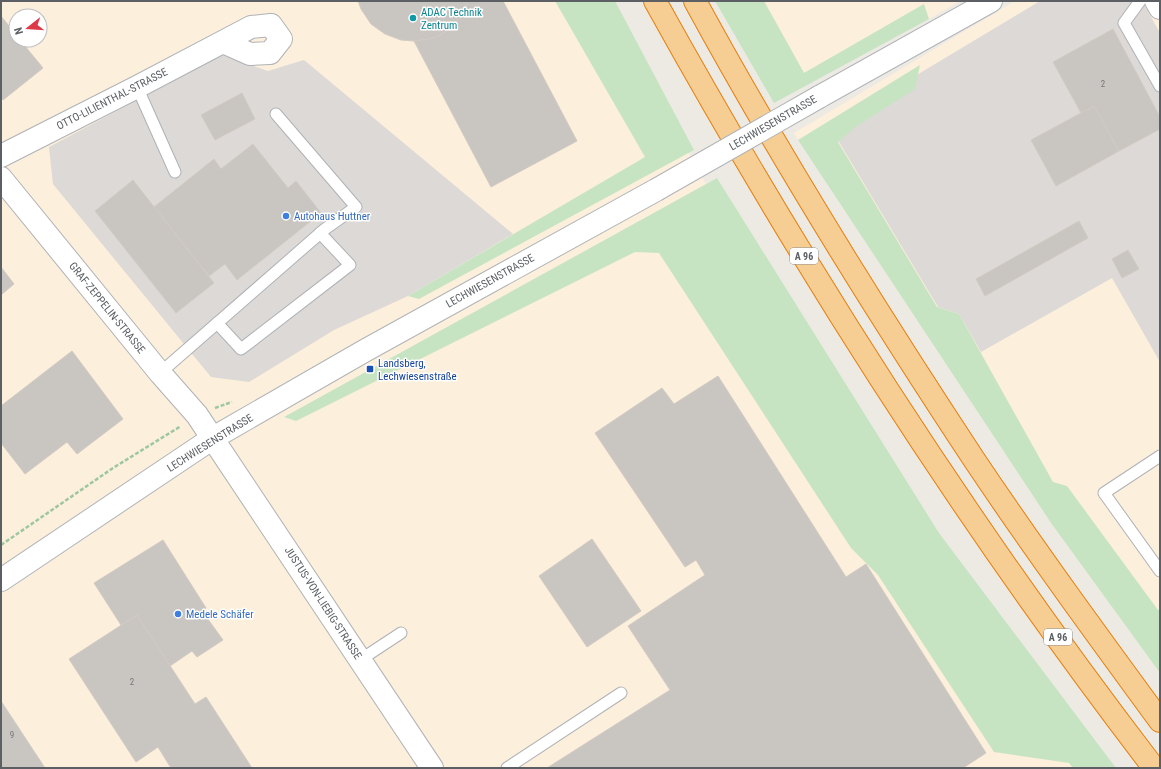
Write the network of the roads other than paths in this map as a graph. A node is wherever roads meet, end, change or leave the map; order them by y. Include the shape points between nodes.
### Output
1 (655, 1) edge
2 (695, 1) edge
3 (991, 1) edge
4 (1140, 1) edge
5 (1156, 1) edge
6 (1160, 8) edge
7 (224, 42) dead end
8 (1160, 86) edge
9 (137, 87) junction
10 (276, 114) dead end
11 (1, 156) edge
12 (175, 172) dead end
13 (1, 178) edge
14 (320, 233) junction
15 (216, 323) junction
16 (160, 373) junction
17 (214, 438) junction
18 (1160, 456) edge
19 (1160, 571) edge
20 (1, 580) edge
21 (401, 633) dead end
22 (360, 660) junction
23 (622, 693) dead end
24 (1160, 721) edge
25 (432, 768) edge
26 (507, 768) edge
27 (1154, 768) edge

1 - 27 highway, A 96 via 709,99 840,316 998,554
2 - 24 highway via 792,170 874,304 980,468
3 - 17 street, LECHWIESENSTRASSE, bridge via 366,350
4 - 8 lane via 1124,23
5 - 6 street
7 - 9 street, OTTO-LILIENTHAL-STRASSE
9 - 11 street, OTTO-LILIENTHAL-STRASSE
9 - 12 lane
10 - 14 lane via 356,207
13 - 16 street, GRAF-ZEPPELIN-STRASSE
14 - 15 lane
14 - 15 lane via 350,265 241,350
15 - 16 lane
16 - 17 street, GRAF-ZEPPELIN-STRASSE
17 - 20 street, LECHWIESENSTRASSE
17 - 22 street, JUSTUS-VON-LIEBIG-STRASSE
18 - 19 lane via 1104,494
21 - 22 lane
22 - 25 street, JUSTUS-VON-LIEBIG-STRASSE
23 - 26 lane

